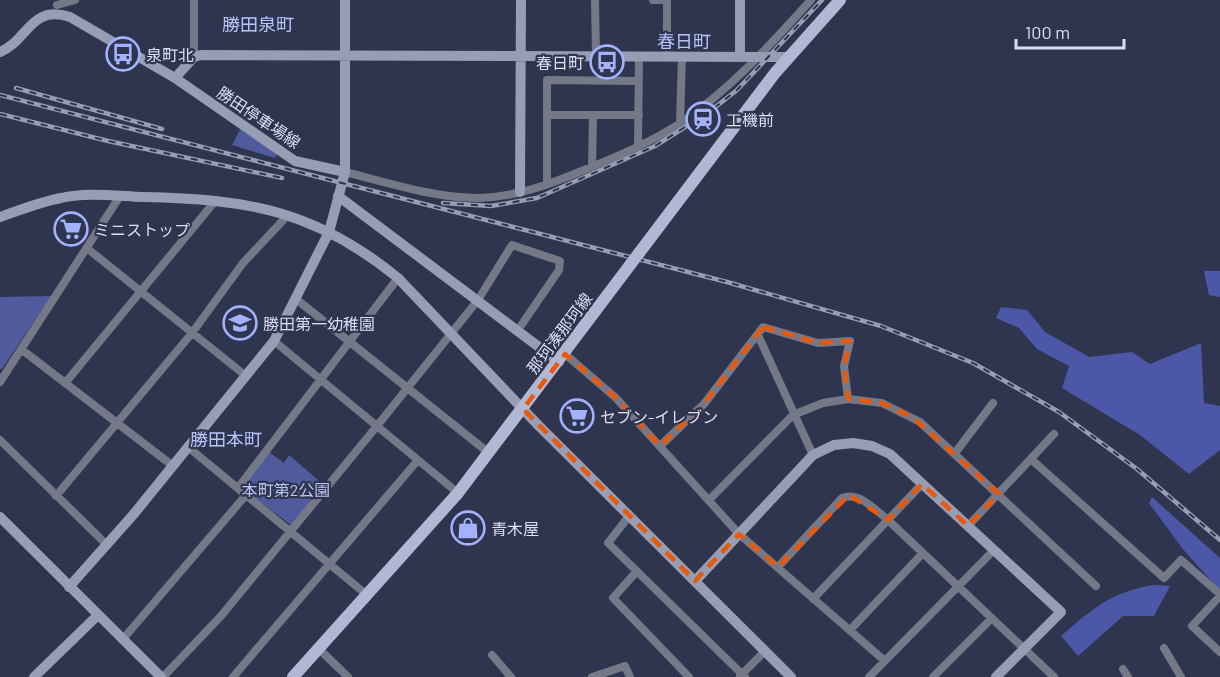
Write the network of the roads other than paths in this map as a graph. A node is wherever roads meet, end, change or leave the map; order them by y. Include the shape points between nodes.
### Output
1 (72, 0) edge
2 (194, 0) edge
3 (345, 0) edge
4 (521, 0) edge
5 (595, 0) edge
6 (653, 0) edge
7 (740, 0) edge
8 (812, 0) edge
9 (840, 0) edge
10 (55, 6) edge
11 (0, 52) edge
12 (345, 55) junction
13 (521, 55) junction
14 (740, 55) junction
15 (596, 56) junction
16 (639, 56) junction
17 (667, 56) junction
18 (682, 56) junction
19 (760, 56) junction
20 (194, 57) junction
21 (788, 57) junction
22 (175, 78) junction
23 (638, 81) junction
24 (547, 115) junction
25 (592, 115) junction
26 (639, 115) junction
27 (680, 123) junction
28 (638, 147) junction
29 (592, 167) junction
30 (345, 172) junction
31 (547, 184) junction
32 (520, 192) junction
33 (120, 196) junction
34 (338, 196) junction
35 (217, 199) junction
36 (288, 215) junction
37 (0, 217) edge
38 (329, 232) junction
39 (88, 249) junction
40 (398, 278) junction
41 (141, 293) junction
42 (297, 299) junction
43 (478, 300) junction
44 (518, 330) junction
45 (450, 332) junction
46 (192, 333) junction
47 (758, 335) junction
48 (274, 341) junction
49 (349, 342) junction
50 (21, 349) junction
51 (562, 358) junction
52 (246, 376) junction
53 (320, 380) junction
54 (0, 382) edge
55 (66, 382) junction
56 (406, 389) junction
57 (848, 399) junction
58 (993, 403) dead end
59 (523, 409) junction
60 (793, 415) junction
61 (118, 423) junction
62 (377, 426) junction
63 (1054, 434) dead end
64 (0, 440) edge
65 (660, 446) junction
66 (188, 447) junction
67 (489, 453) junction
68 (956, 453) junction
69 (813, 455) junction
70 (418, 460) junction
71 (1032, 460) junction
72 (172, 466) junction
73 (921, 484) junction
74 (238, 488) junction
75 (458, 493) junction
76 (999, 494) junction
77 (246, 495) junction
78 (56, 496) junction
79 (709, 500) junction
80 (629, 516) junction
81 (0, 517) edge
82 (888, 520) junction
83 (968, 526) junction
84 (291, 531) junction
85 (739, 534) junction
86 (107, 545) junction
87 (994, 550) junction
88 (922, 553) junction
89 (330, 564) junction
90 (778, 567) junction
91 (637, 572) junction
92 (695, 580) junction
93 (958, 586) junction
94 (1096, 586) dead end
95 (69, 587) junction
96 (1220, 595) edge
97 (367, 596) junction
98 (813, 599) junction
99 (98, 615) junction
100 (992, 618) junction
101 (850, 630) junction
102 (123, 639) junction
103 (319, 648) junction
104 (1024, 648) junction
105 (1164, 648) dead end
106 (765, 651) junction
107 (1220, 652) edge
108 (492, 655) dead end
109 (885, 661) junction
110 (1123, 669) dead end
111 (742, 676) edge
112 (34, 677) edge
113 (162, 677) edge
114 (233, 677) edge
115 (293, 677) edge
116 (348, 677) edge
117 (512, 677) edge
118 (592, 677) edge
119 (630, 677) edge
120 (689, 677) edge
121 (791, 677) edge
122 (869, 677) edge
123 (933, 677) edge
124 (996, 677) edge
125 (1054, 677) edge
126 (1128, 677) edge
127 (1182, 677) edge

1 - 10 street
2 - 20 street
3 - 12 street
4 - 13 street
5 - 15 street
6 - 17 street via 667,0
7 - 14 street
8 - 19 street
9 - 21 main road, 那珂湊那珂線
10 - 11 street
10 - 22 street, 勝田停車場線
12 - 13 street
12 - 20 street
12 - 30 street
13 - 15 street
13 - 32 street
14 - 18 street
14 - 19 street
15 - 16 street
16 - 17 street
16 - 23 street
17 - 18 street
18 - 27 street
19 - 21 street
19 - 27 street
20 - 22 street
21 - 51 main road, 那珂湊那珂線, bridge
22 - 30 street, 勝田停車場線 via 295,161
23 - 24 street via 547,80
23 - 26 street
24 - 25 street
24 - 31 street
25 - 26 street
25 - 29 street
26 - 28 street
27 - 28 street
28 - 29 street
29 - 31 street
30 - 32 street via 445,195 478,198
30 - 34 street
31 - 32 street
33 - 35 street
33 - 37 street via 61,198
33 - 39 street
34 - 38 street
34 - 43 street
35 - 36 street
35 - 41 street
36 - 38 street
36 - 46 street via 243,263
38 - 40 street
38 - 42 street
39 - 41 street
39 - 50 street
40 - 45 street
40 - 49 street
41 - 46 street
41 - 55 street
42 - 48 street
42 - 49 street
43 - 44 street
43 - 44 street via 512,245 560,261 559,270
43 - 45 street
44 - 51 street
45 - 56 street
45 - 59 street
46 - 52 street
46 - 61 street
47 - 57 street via 763,327 818,343 850,341 844,366
47 - 60 street
47 - 65 street via 704,404
48 - 52 street
48 - 53 street
49 - 53 street
49 - 56 street
50 - 54 street
50 - 55 street
51 - 59 main road, 那珂湊那珂線
51 - 65 street via 616,398
52 - 66 street
53 - 62 street
53 - 74 street
55 - 61 street
56 - 62 street
56 - 67 street
57 - 60 street via 823,403
57 - 68 street via 882,403 912,417
58 - 68 street
59 - 67 main road, 那珂湊那珂線
59 - 80 street
60 - 69 street
60 - 79 street
61 - 72 street
61 - 78 street
62 - 70 street
62 - 84 street
63 - 71 street
64 - 78 street
65 - 79 street
66 - 72 street
66 - 74 street
67 - 75 main road, 那珂湊那珂線
68 - 76 street
69 - 73 street via 834,445 863,444 890,454
69 - 85 street
70 - 75 street
70 - 89 street
71 - 76 street
71 - 96 street via 1164,578 1181,560
72 - 86 street
73 - 82 street
73 - 83 street
74 - 77 street
75 - 97 main road, 那珂湊那珂線
76 - 83 street
76 - 94 street
77 - 84 street
77 - 102 street
78 - 86 street
79 - 85 street
80 - 91 street via 608,543
80 - 92 street
81 - 95 street
82 - 88 street
82 - 90 street via 858,497 849,495
82 - 98 street
83 - 87 street
84 - 89 street
84 - 113 street via 220,616
85 - 90 street
85 - 92 street
86 - 95 street
87 - 93 street
87 - 104 street via 1061,612
88 - 93 street
88 - 101 street
89 - 97 street
89 - 114 street
90 - 98 street
91 - 111 street
91 - 120 street via 613,598
92 - 106 street
93 - 100 street
93 - 109 street
95 - 99 street
96 - 107 street via 1192,626
97 - 103 main road, 那珂湊那珂線
98 - 101 street
99 - 102 street
99 - 112 street
100 - 104 street
100 - 123 street
101 - 109 street
102 - 113 street
103 - 115 main road, 那珂湊那珂線
103 - 116 street
104 - 124 street
104 - 125 street
105 - 127 street
106 - 111 street
106 - 121 street
108 - 117 street
109 - 122 street
110 - 126 street
118 - 119 street via 626,666

